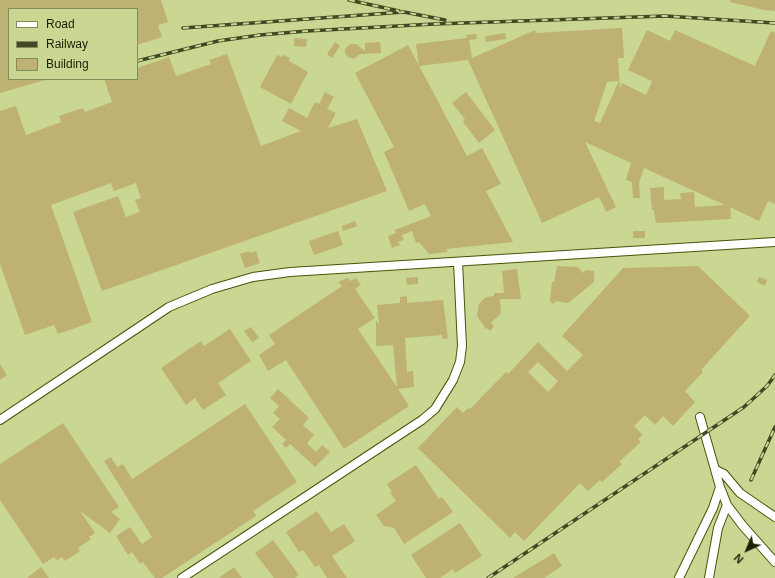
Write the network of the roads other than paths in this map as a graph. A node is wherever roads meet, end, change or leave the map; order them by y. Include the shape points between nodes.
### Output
1 (775, 242) edge
2 (458, 262) junction
3 (700, 417) dead end
4 (0, 420) edge
5 (716, 470) junction
6 (720, 487) junction
7 (726, 505) junction
8 (775, 517) edge
9 (775, 562) edge
10 (182, 578) edge
11 (679, 578) edge
12 (709, 578) edge

1 - 2 street
2 - 4 street via 272,273 212,289 169,306
2 - 10 street via 462,346 460,362 453,380 435,409
3 - 5 street
5 - 6 street
5 - 8 street via 724,474 740,494
6 - 7 street
6 - 11 street via 713,508
7 - 9 street
7 - 12 street via 718,528

